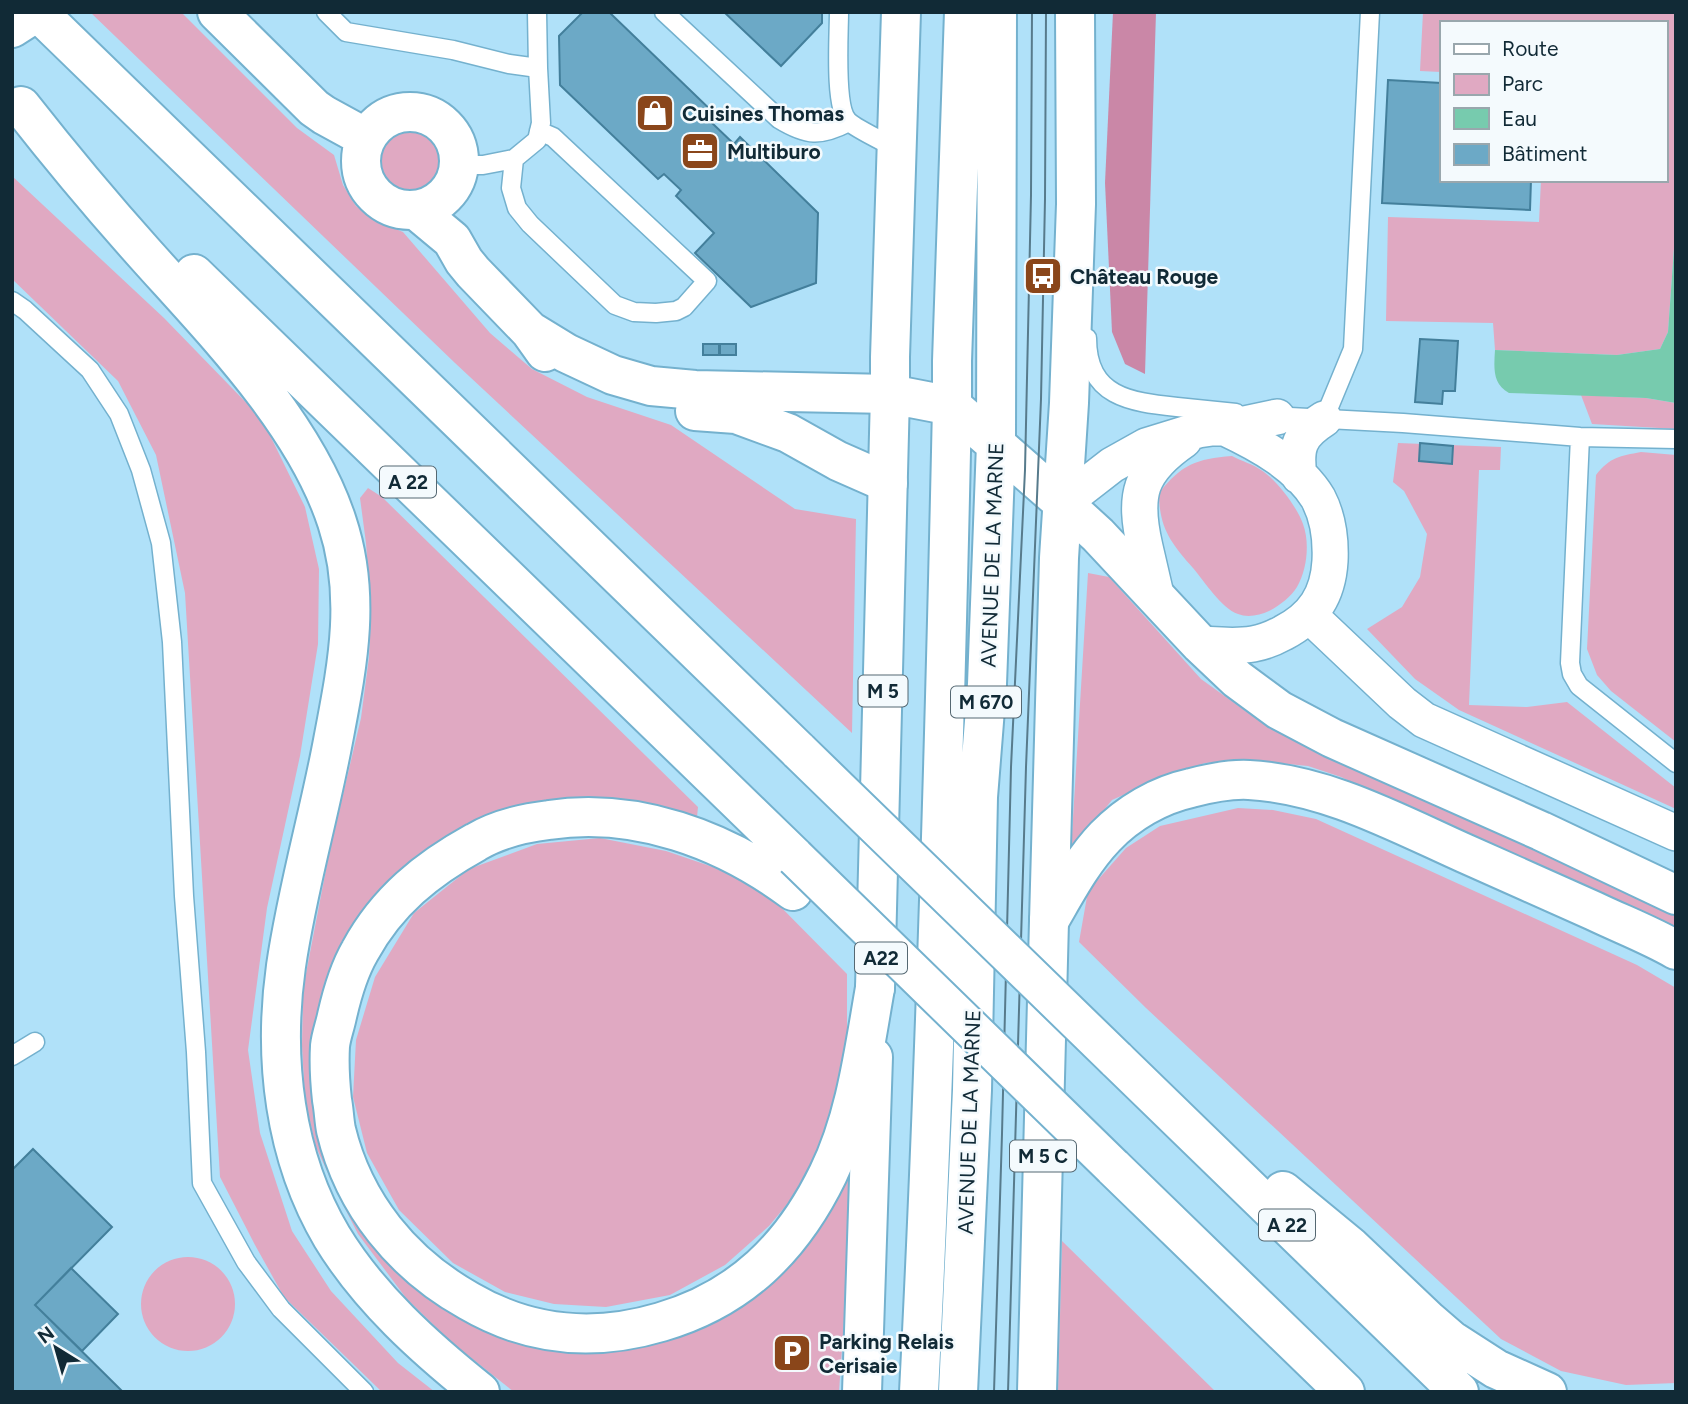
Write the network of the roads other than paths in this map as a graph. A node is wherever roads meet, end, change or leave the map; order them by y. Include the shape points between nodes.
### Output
1 (38, 12) edge
2 (217, 12) edge
3 (326, 12) edge
4 (537, 12) edge
5 (664, 12) edge
6 (839, 12) edge
7 (901, 12) edge
8 (964, 12) edge
9 (996, 12) edge
10 (1075, 12) edge
11 (1370, 12) edge
12 (12, 28) edge
13 (538, 68) junction
14 (17, 102) edge
15 (849, 122) junction
16 (539, 131) junction
17 (366, 138) junction
18 (897, 149) junction
19 (514, 159) junction
20 (441, 189) junction
21 (1076, 204) junction
22 (12, 302) edge
23 (530, 331) junction
24 (890, 394) junction
25 (952, 406) junction
26 (1277, 417) junction
27 (1324, 419) junction
28 (1212, 429) junction
29 (1580, 437) junction
30 (1676, 439) edge
31 (996, 444) junction
32 (1299, 476) junction
33 (888, 483) junction
34 (1063, 503) junction
35 (1157, 599) junction
36 (1309, 615) junction
37 (1200, 644) junction
38 (1676, 763) edge
39 (1676, 833) edge
40 (794, 874) junction
41 (1676, 895) edge
42 (1049, 920) junction
43 (1676, 950) edge
44 (875, 988) junction
45 (35, 1042) dead end
46 (12, 1056) edge
47 (1171, 1112) junction
48 (364, 1392) edge
49 (480, 1392) edge
50 (862, 1392) edge
51 (919, 1392) edge
52 (958, 1392) edge
53 (1037, 1392) edge
54 (1345, 1392) edge
55 (1459, 1392) edge
56 (1547, 1392) edge

1 - 12 main road
1 - 47 main road, A 22, bridge
2 - 17 main road via 314,108
3 - 13 lane via 346,32
4 - 13 lane
5 - 15 lane via 796,130 812,134
6 - 15 lane via 840,98
7 - 18 main road, M 5
8 - 25 main road, AVENUE DE LA MARNE / M 670
9 - 31 main road, AVENUE DE LA MARNE / M 670
10 - 21 main road, M 5 C
11 - 27 lane via 1353,349
13 - 16 lane
14 - 40 main road, A 22
14 - 49 main road via 270,400 320,481 337,522 351,593 351,638 286,962 281,1014 286,1110 306,1181 332,1237 364,1282 414,1336
15 - 18 lane
16 - 19 lane via 537,140
16 - 19 lane via 553,137 707,281 684,307 656,313 615,305 517,208 511,188
17 - 20 main road via 361,170 369,190 385,204 395,208
17 - 20 main road via 380,122 411,112 440,123 458,150
18 - 24 main road, M 5
19 - 20 lane via 483,164
20 - 23 main road via 452,240 464,261
21 - 26 lane via 1086,241 1087,350 1108,390 1149,404
21 - 34 main road, M 5 C
22 - 48 lane via 90,370 119,414 141,470 160,543 173,642 202,1183 246,1262 281,1310
23 - 24 main road via 613,375 651,386
23 - 33 main road via 545,353 598,388 650,405 736,414 788,433
24 - 25 main road
24 - 33 main road, M 5
25 - 31 main road
25 - 51 main road, AVENUE DE LA MARNE / M 670 via 943,806
26 - 27 lane
26 - 28 street
27 - 29 lane
27 - 32 street via 1300,443
28 - 32 street via 1266,450
28 - 34 street via 1146,446 1112,465
28 - 35 street via 1172,448 1144,481 1141,528
29 - 30 lane
29 - 38 lane via 1572,674 1578,686
31 - 34 main road
31 - 52 main road, AVENUE DE LA MARNE / M 670 via 978,797 972,1090
32 - 36 street via 1324,511 1330,542 1327,584
33 - 44 main road, M 5
34 - 35 main road
34 - 42 main road, M 5 C
35 - 37 main road
36 - 37 street via 1256,644
36 - 39 street via 1424,720
37 - 41 main road via 1252,691 1305,724
40 - 44 main road via 650,824 569,817 525,823 483,838 444,859 408,888 359,952 341,998 330,1046 336,1129 346,1162 384,1230 447,1289 538,1330 612,1334 684,1316 716,1301 751,1277 780,1248 829,1172 844,1134
40 - 54 main road, A22, bridge via 968,1025
42 - 43 main road via 1089,856 1141,808 1182,790 1247,780 1290,785 1340,800
42 - 53 main road, M 5 C
44 - 50 main road, M 5
45 - 46 lane
47 - 55 main road, A 22
47 - 56 main road via 1320,1220 1451,1339 1496,1369

